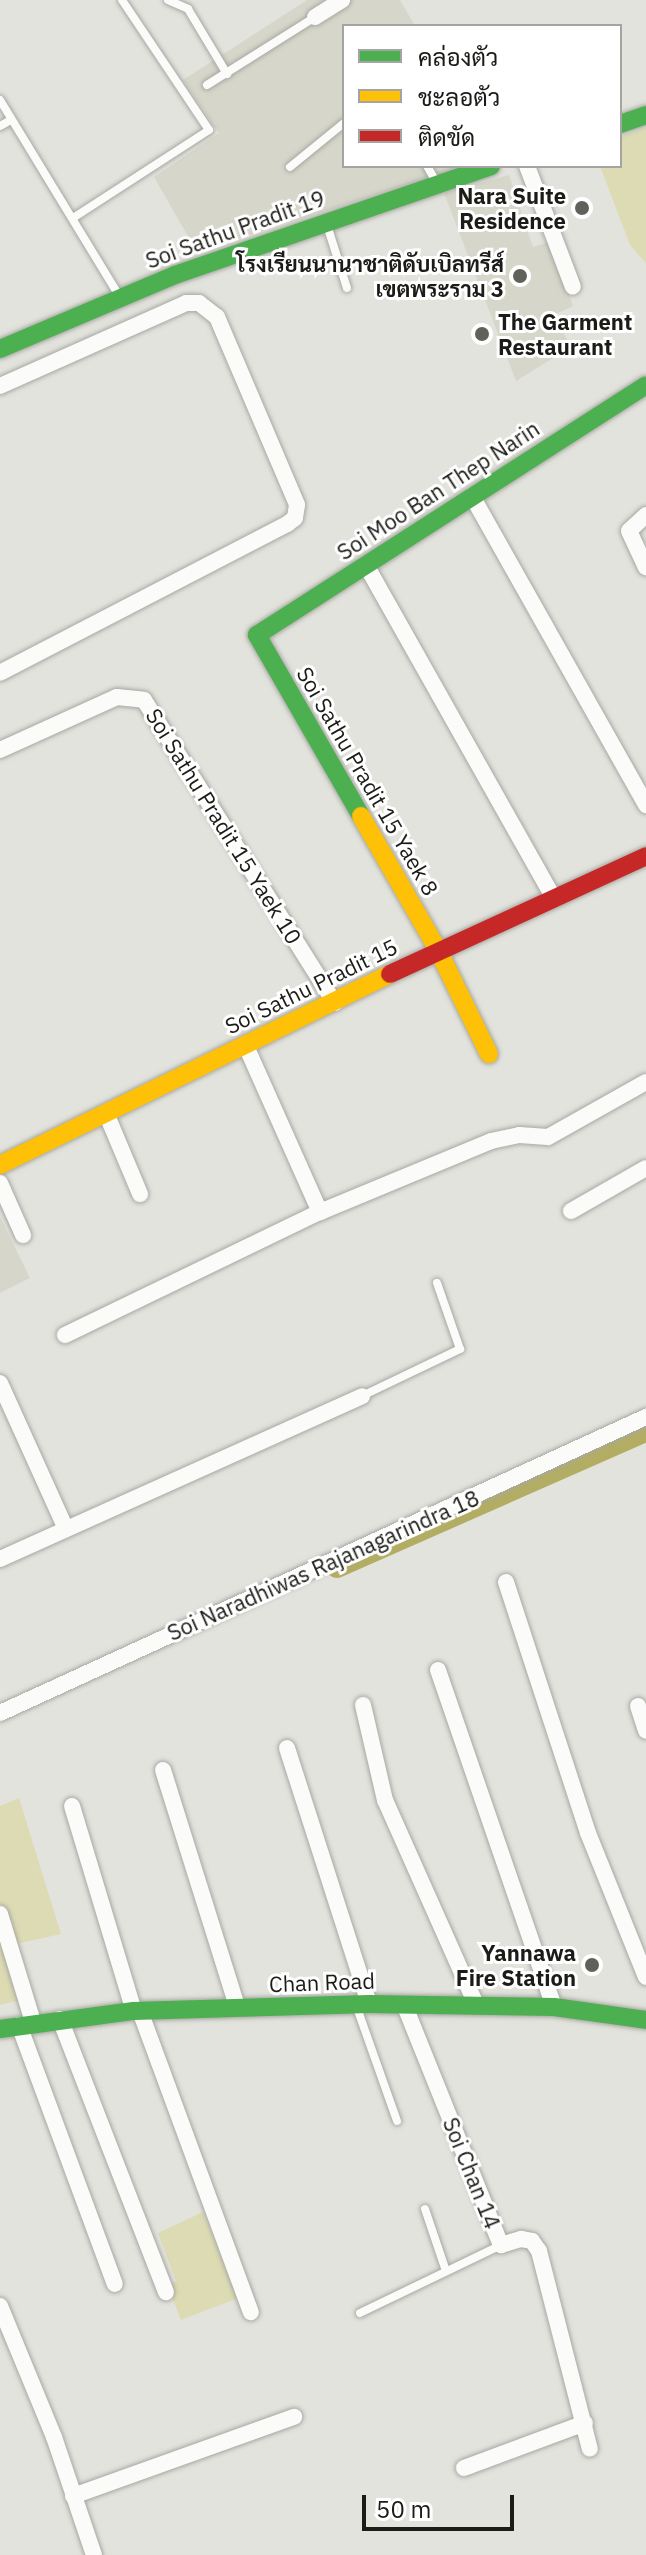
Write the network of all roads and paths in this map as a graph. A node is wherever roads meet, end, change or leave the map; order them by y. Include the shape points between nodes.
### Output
1 (122, 0) edge
2 (168, 0) edge
3 (342, 0) edge
4 (189, 5) edge
5 (315, 17) joint
6 (227, 74) junction
7 (207, 85) dead end
8 (0, 100) edge
9 (646, 115) edge
10 (11, 120) junction
11 (622, 123) edge
12 (342, 125) edge
13 (0, 126) edge
14 (290, 167) dead end
15 (428, 168) edge
16 (485, 168) edge
17 (528, 168) edge
18 (437, 184) junction
19 (73, 218) junction
20 (326, 221) junction
21 (573, 287) dead end
22 (347, 288) dead end
23 (119, 296) junction
24 (0, 349) edge
25 (646, 385) edge
26 (0, 386) edge
27 (472, 496) junction
28 (646, 515) edge
29 (366, 565) junction
30 (646, 567) edge
31 (257, 635) joint
32 (0, 673) edge
33 (0, 750) edge
34 (646, 805) edge
35 (646, 856) edge
36 (554, 899) junction
37 (438, 950) junction
38 (335, 1003) junction
39 (246, 1046) junction
40 (489, 1054) dead end
41 (646, 1082) edge
42 (106, 1113) junction
43 (0, 1165) edge
44 (646, 1168) edge
45 (0, 1183) edge
46 (140, 1194) dead end
47 (571, 1211) dead end
48 (320, 1212) junction
49 (23, 1235) dead end
50 (437, 1283) dead end
51 (65, 1335) dead end
52 (0, 1383) edge
53 (362, 1396) joint
54 (6, 1414) edge
55 (646, 1417) edge
56 (66, 1529) junction
57 (0, 1559) edge
58 (506, 1582) dead end
59 (438, 1670) dead end
60 (363, 1705) dead end
61 (638, 1706) dead end
62 (0, 1713) edge
63 (646, 1731) edge
64 (287, 1748) dead end
65 (163, 1770) dead end
66 (72, 1806) dead end
67 (0, 1914) edge
68 (646, 1977) edge
69 (363, 2004) junction
70 (404, 2004) junction
71 (476, 2004) junction
72 (554, 2007) junction
73 (238, 2009) junction
74 (137, 2011) junction
75 (60, 2019) junction
76 (646, 2020) edge
77 (26, 2024) junction
78 (0, 2029) edge
79 (397, 2121) dead end
80 (425, 2209) dead end
81 (501, 2245) junction
82 (446, 2271) junction
83 (115, 2284) dead end
84 (166, 2292) dead end
85 (0, 2306) edge
86 (251, 2312) dead end
87 (360, 2313) dead end
88 (294, 2417) dead end
89 (585, 2423) junction
90 (590, 2449) dead end
91 (464, 2468) dead end
92 (73, 2496) junction
93 (94, 2555) edge

1 - 19 lane via 209,130
2 - 4 lane
3 - 5 street
4 - 6 lane
5 - 6 lane
6 - 7 lane
8 - 10 lane
9 - 11 street
10 - 13 lane
10 - 19 lane
12 - 14 lane
15 - 18 lane
16 - 18 street, Soi Sathu Pradit 19
17 - 21 street
18 - 20 street, Soi Sathu Pradit 19
19 - 23 lane
20 - 22 lane
20 - 23 street, Soi Sathu Pradit 19
23 - 24 street, Soi Sathu Pradit 19
25 - 27 street, Soi Moo Ban Thep Narin
26 - 32 street via 186,303 199,303 217,317 297,505 295,518 287,524
27 - 29 street, Soi Moo Ban Thep Narin
27 - 34 street
28 - 30 street via 629,531
29 - 31 street, Soi Moo Ban Thep Narin
29 - 36 street
31 - 37 street, Soi Sathu Pradit 15 Yaek 8
33 - 38 street, Soi Sathu Pradit 15 Yaek 10 via 117,697 144,700
35 - 36 street, Soi Sathu Pradit 15
36 - 37 street, Soi Sathu Pradit 15
37 - 38 street, Soi Sathu Pradit 15
37 - 40 street, Soi Sathu Pradit 15 Yaek 8
38 - 39 street, Soi Sathu Pradit 15
39 - 42 street, Soi Sathu Pradit 15
39 - 48 street
41 - 48 street via 548,1137 502,1137
42 - 43 street, Soi Sathu Pradit 15
42 - 46 street
44 - 47 street
45 - 49 street
48 - 51 street
50 - 53 lane via 460,1349
52 - 54 street
53 - 56 street
54 - 56 street
55 - 62 street, Soi Naradhiwas Rajanagarindra 18
56 - 57 street
58 - 68 street via 588,1833
59 - 72 street
60 - 71 street via 385,1800
61 - 63 street
64 - 69 street
65 - 73 street
66 - 74 street
67 - 77 street
69 - 70 street, Chan Road
69 - 73 street, Chan Road
69 - 79 lane
70 - 71 street, Chan Road
70 - 81 street, Soi Chan 14
71 - 72 street, Chan Road
72 - 76 street, Chan Road
73 - 74 street, Chan Road
74 - 75 street, Chan Road
74 - 86 street
75 - 77 street, Chan Road
75 - 84 street
77 - 78 street, Chan Road
77 - 83 street
80 - 82 lane
81 - 82 lane
81 - 89 street, Soi Chan 14 via 521,2239 532,2241 539,2251
82 - 87 lane
85 - 92 street
88 - 92 street
89 - 90 street, Soi Chan 14
89 - 91 street
92 - 93 street

